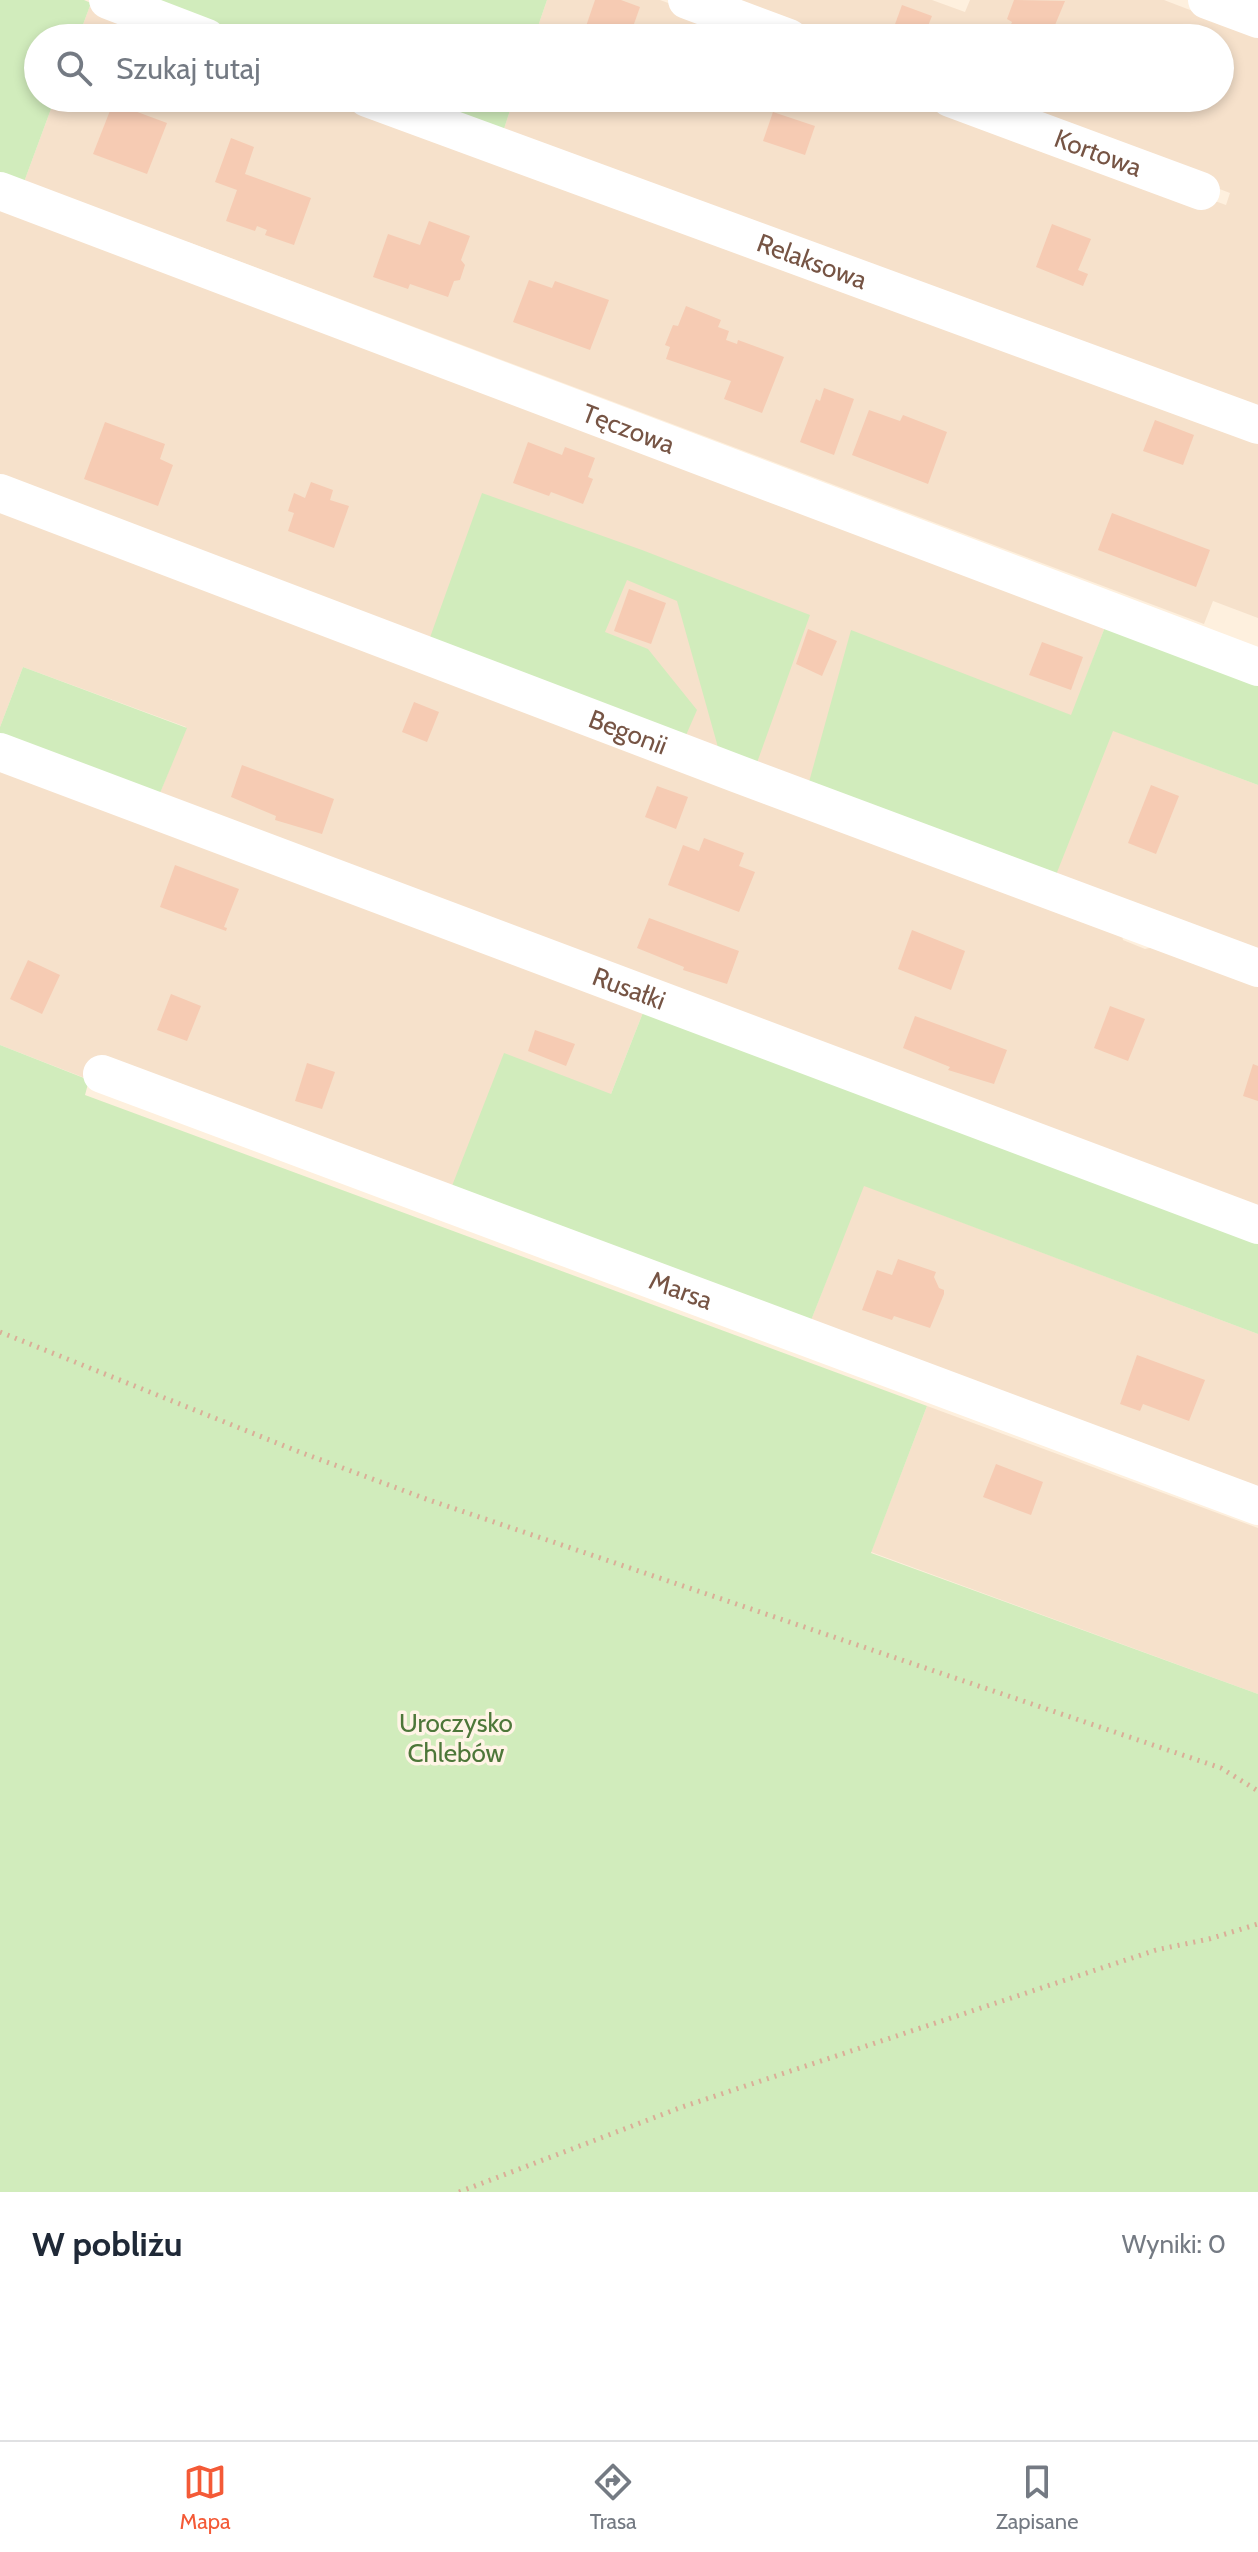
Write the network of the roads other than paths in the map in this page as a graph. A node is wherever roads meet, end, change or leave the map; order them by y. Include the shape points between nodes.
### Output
1 (108, 0) edge
2 (687, 0) edge
3 (1207, 0) edge
4 (1258, 19) edge
5 (171, 24) edge
6 (751, 24) edge
7 (405, 112) edge
8 (988, 112) edge
9 (0, 191) edge
10 (1201, 191) dead end
11 (1258, 425) edge
12 (0, 493) edge
13 (1258, 667) edge
14 (0, 752) edge
15 (1258, 968) edge
16 (102, 1074) dead end
17 (1258, 1225) edge
18 (1258, 1506) edge

1 - 5 street
2 - 6 street
3 - 4 street
7 - 11 street, Relaksowa
8 - 10 street, Kortowa
9 - 13 street, Tęczowa
12 - 15 street, Begonii
14 - 17 street, Rusałki
16 - 18 street, Marsa

